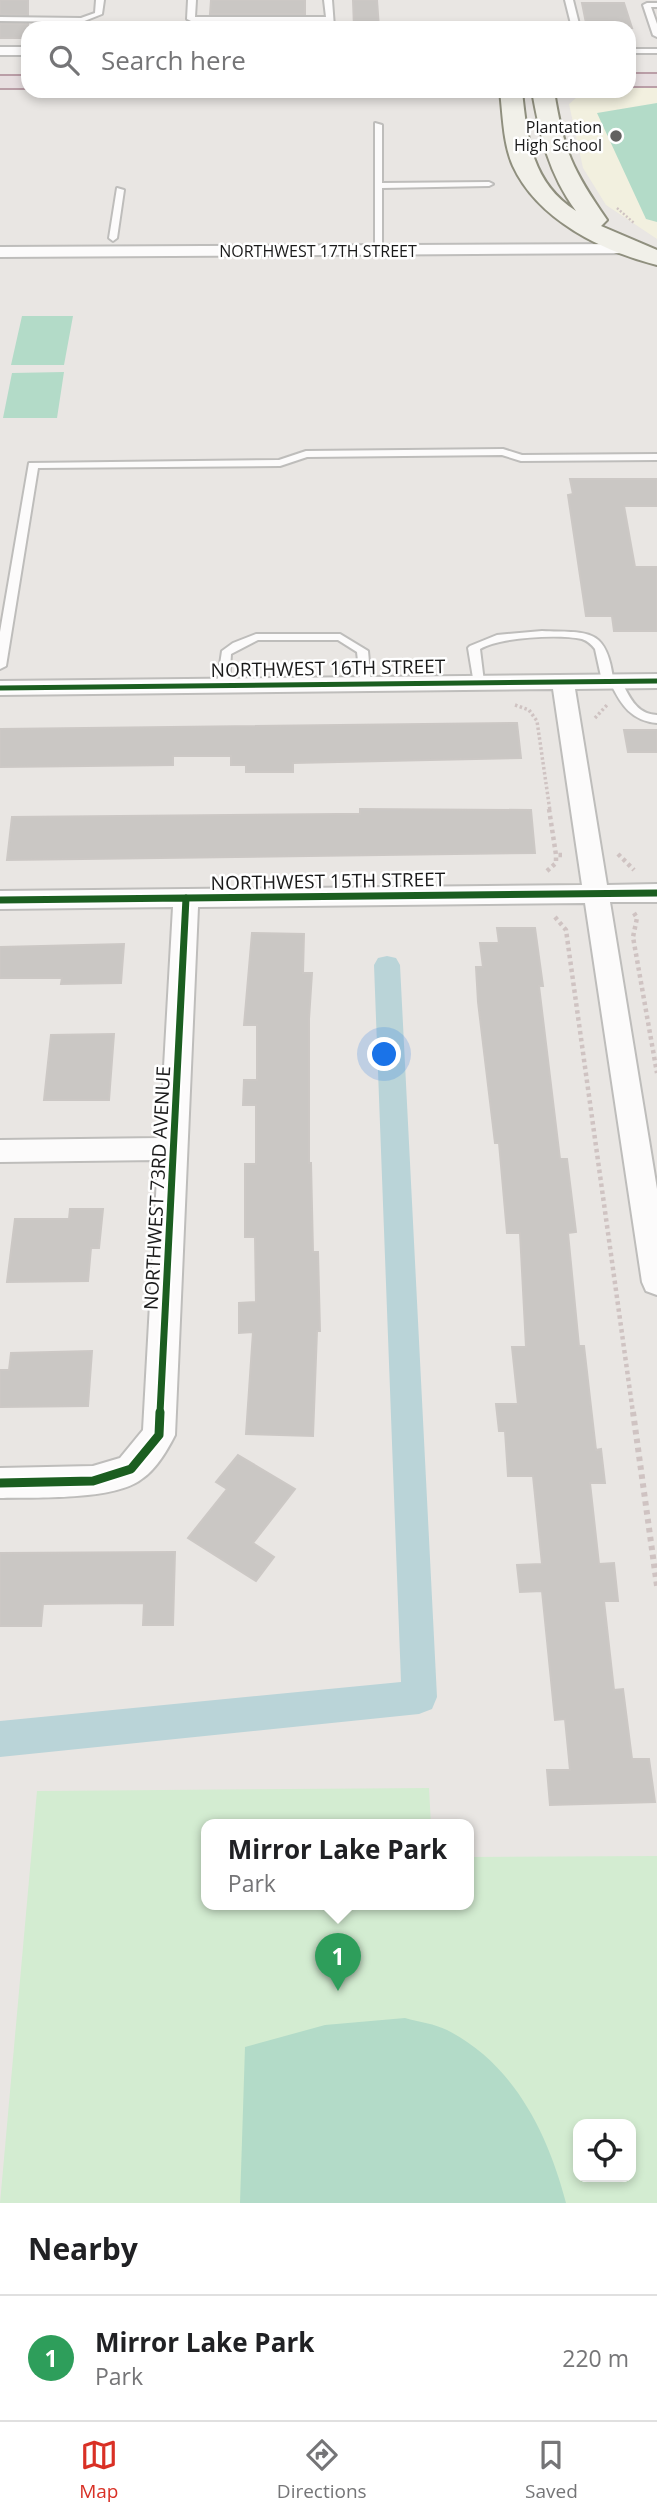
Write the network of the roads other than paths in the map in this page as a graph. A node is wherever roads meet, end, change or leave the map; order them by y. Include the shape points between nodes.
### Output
1 (100, 0) edge
2 (192, 0) edge
3 (328, 0) edge
4 (569, 0) edge
5 (657, 5) edge
6 (0, 19) edge
7 (246, 21) edge
8 (329, 21) edge
9 (574, 21) edge
10 (657, 35) edge
11 (0, 51) edge
12 (21, 51) edge
13 (636, 51) edge
14 (657, 51) edge
15 (636, 64) edge
16 (657, 64) edge
17 (0, 65) edge
18 (21, 65) edge
19 (636, 80) edge
20 (657, 80) edge
21 (0, 82) edge
22 (21, 82) edge
23 (512, 98) edge
24 (544, 98) edge
25 (378, 125) dead end
26 (489, 184) dead end
27 (378, 186) junction
28 (120, 190) dead end
29 (607, 236) junction
30 (113, 238) junction
31 (0, 239) edge
32 (378, 245) junction
33 (644, 245) edge
34 (0, 252) edge
35 (657, 457) edge
36 (0, 666) edge
37 (563, 681) junction
38 (612, 681) junction
39 (657, 681) edge
40 (478, 682) junction
41 (365, 684) junction
42 (223, 685) junction
43 (0, 688) edge
44 (657, 719) edge
45 (657, 893) edge
46 (596, 894) junction
47 (186, 898) junction
48 (0, 900) edge
49 (175, 1149) junction
50 (0, 1151) edge
51 (657, 1282) edge
52 (0, 1483) edge

1 - 6 lane via 98,13 82,20
2 - 7 lane via 191,19
3 - 8 lane
4 - 9 lane
5 - 10 lane via 647,5
11 - 12 street
13 - 14 lane
15 - 16 highway
17 - 18 highway
19 - 20 highway
21 - 22 highway
23 - 29 street via 520,155 533,182 578,225
24 - 29 street via 558,166
25 - 27 lane
26 - 27 lane
27 - 32 lane
28 - 30 lane
29 - 32 street, NORTHWEST 17TH STREET
29 - 33 street
30 - 31 street, NORTHWEST 17TH STREET
30 - 32 street, NORTHWEST 17TH STREET
32 - 33 street, NORTHWEST 17TH STREET
32 - 34 street, NORTHWEST 17TH STREET
35 - 36 lane via 521,458 503,452 306,454 280,463 33,465
37 - 38 street, NORTHWEST 16TH STREET
37 - 40 street, NORTHWEST 16TH STREET
37 - 46 street
38 - 39 street, NORTHWEST 16TH STREET
38 - 40 lane via 602,647 594,639 522,636 497,637 474,648
38 - 44 lane via 632,709 643,718
40 - 41 street, NORTHWEST 16TH STREET
41 - 42 street, NORTHWEST 16TH STREET
41 - 42 lane via 362,651 340,636 256,637 226,653
42 - 43 street, NORTHWEST 16TH STREET
45 - 46 street, NORTHWEST 15TH STREET
46 - 47 street, NORTHWEST 15TH STREET
46 - 51 street
47 - 48 street, NORTHWEST 15TH STREET
47 - 49 street, NORTHWEST 73RD AVENUE
49 - 50 street
49 - 52 street, NORTHWEST 73RD AVENUE via 159,1435 131,1469 93,1481

